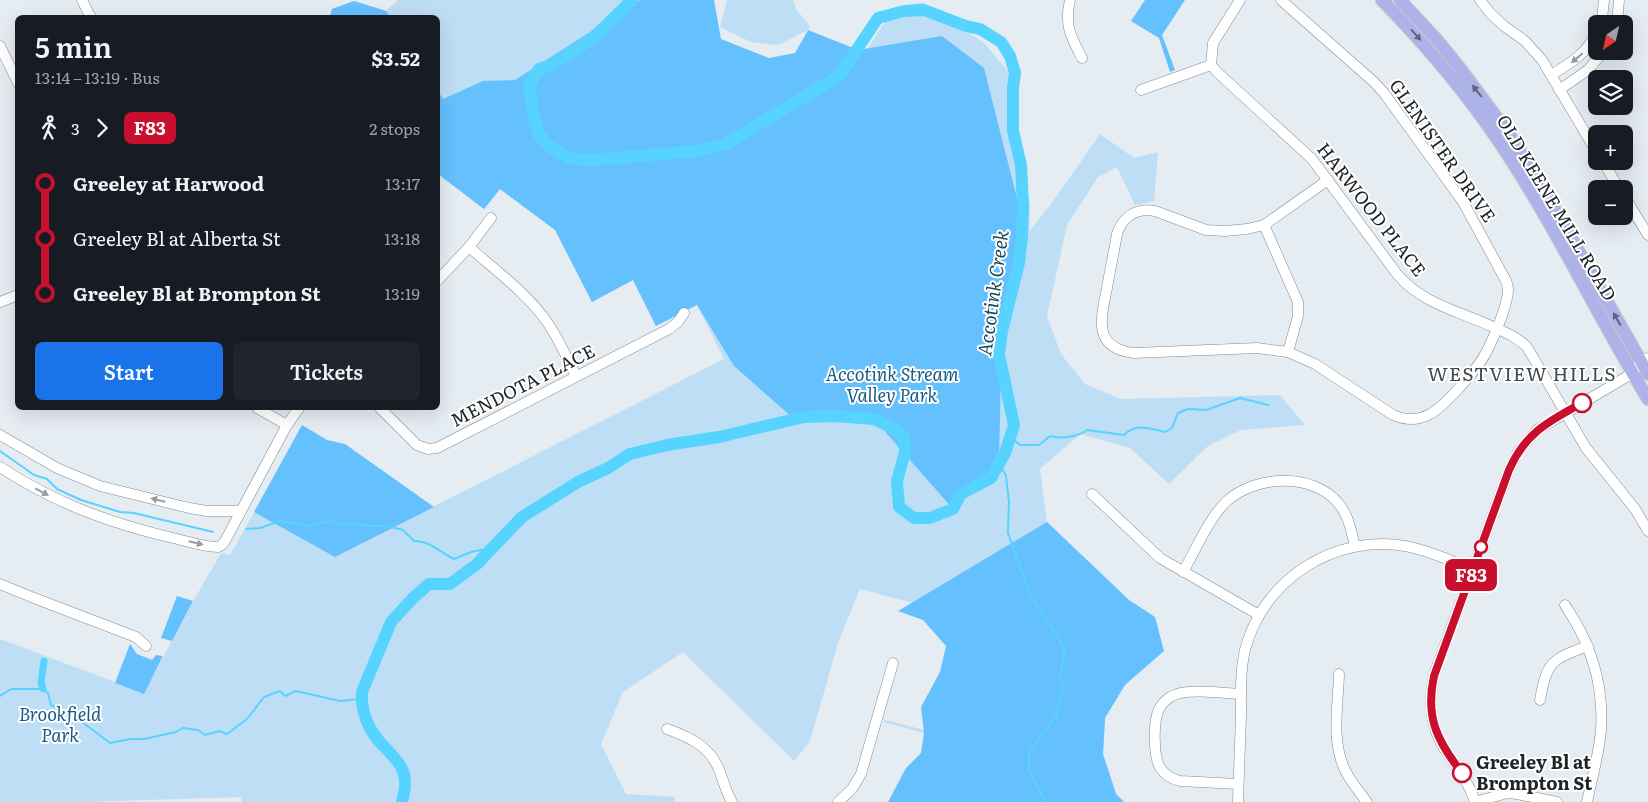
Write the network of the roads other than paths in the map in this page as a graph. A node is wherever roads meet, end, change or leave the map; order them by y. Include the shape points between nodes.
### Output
1 (82, 0) edge
2 (1070, 0) edge
3 (1240, 0) edge
4 (1281, 0) edge
5 (1382, 0) edge
6 (1400, 0) edge
7 (1480, 0) edge
8 (1604, 0) edge
9 (1619, 0) edge
10 (90, 15) edge
11 (1602, 15) edge
12 (1617, 15) edge
13 (0, 46) edge
14 (1588, 47) edge
15 (1082, 58) dead end
16 (1596, 60) edge
17 (1211, 65) junction
18 (1551, 75) junction
19 (15, 77) edge
20 (1142, 90) dead end
21 (1559, 90) junction
22 (1588, 138) edge
23 (1328, 180) junction
24 (1633, 211) edge
25 (491, 218) dead end
26 (1264, 225) junction
27 (1648, 235) edge
28 (469, 247) junction
29 (440, 278) edge
30 (15, 296) edge
31 (0, 302) edge
32 (684, 313) dead end
33 (1496, 328) junction
34 (1288, 352) junction
35 (1645, 360) edge
36 (1633, 373) junction
37 (1648, 373) edge
38 (576, 376) junction
39 (1648, 399) edge
40 (261, 410) edge
41 (298, 410) edge
42 (382, 410) edge
43 (1565, 412) junction
44 (287, 424) junction
45 (0, 435) edge
46 (0, 467) edge
47 (1092, 494) dead end
48 (241, 511) junction
49 (1648, 530) edge
50 (1355, 546) junction
51 (1473, 570) junction
52 (1183, 572) junction
53 (0, 584) edge
54 (1565, 605) dead end
55 (1259, 615) junction
56 (146, 646) dead end
57 (1588, 646) junction
58 (893, 663) dead end
59 (1339, 674) dead end
60 (1241, 694) junction
61 (1540, 700) dead end
62 (667, 729) dead end
63 (1238, 784) junction
64 (732, 802) edge
65 (838, 802) edge
66 (1238, 802) edge
67 (1367, 802) edge
68 (1475, 802) edge
69 (1557, 802) edge
70 (1587, 802) edge

1 - 10 street
2 - 15 street via 1067,23
3 - 17 street via 1213,43
4 - 33 street, GLENISTER DRIVE via 1374,82 1462,202 1508,285 1507,299
5 -> 36 main road, OLD KEENE MILL ROAD via 1446,70 1499,142
35 -> 6 main road, OLD KEENE MILL ROAD via 1512,138 1459,67
7 - 18 street via 1504,26 1534,49
8 - 11 street
9 - 12 street
13 - 19 street
14 -> 18 street via 1577,59
16 - 21 street via 1588,70
17 - 20 street
17 - 23 street, HARWOOD PLACE via 1312,158
18 - 21 street
21 - 22 street
23 - 26 street, GLENISTER DRIVE
23 - 33 street, HARWOOD PLACE via 1412,290
24 - 27 street
25 - 28 street
26 - 34 street via 1298,302 1298,316
26 - 34 street, GLENISTER DRIVE via 1216,231 1155,211 1139,211 1127,217 1117,234 1102,332 1116,349 1134,353 1257,348
28 - 29 street
28 - 38 street via 541,314
30 - 31 street
32 - 38 street, MENDOTA PLACE via 669,329
33 - 34 street, GLENISTER DRIVE via 1475,370 1440,408 1421,418 1393,415 1315,364
33 - 43 street, HARWOOD PLACE via 1514,336 1527,347
35 - 36 street
35 - 37 main road, OLD KEENE MILL ROAD
36 - 37 street
36 - 39 main road, OLD KEENE MILL ROAD
36 - 43 street
38 - 42 street, MENDOTA PLACE via 432,449 417,444
40 - 44 street
41 - 44 street
43 - 49 street, HARWOOD PLACE via 1586,448 1636,509
43 - 51 street via 1537,430 1518,452
44 - 48 street
48 -> 45 street via 189,508 100,486 57,468
46 -> 48 street via 38,490 85,512 152,533 214,547 222,545
47 - 52 street via 1153,552
50 - 51 street via 1406,547
50 - 52 street via 1346,514 1328,494 1302,482 1268,482 1243,490 1224,504
50 - 55 street via 1324,556 1300,570 1278,589
51 - 68 street via 1434,676 1430,702 1438,738 1469,786
52 - 55 street
53 - 56 street via 136,637
54 - 57 street
55 - 60 street via 1245,650
57 - 61 street via 1554,662 1545,675
57 - 70 street via 1598,684 1601,718
58 - 65 street via 861,774 852,789
59 - 67 street via 1337,730 1340,757 1349,777
60 - 63 street
60 - 63 street via 1184,692 1171,696 1163,703 1157,716 1155,747 1161,770 1174,780
62 - 64 street via 690,737 707,751 716,763
63 - 66 street
68 - 69 street via 1507,793

